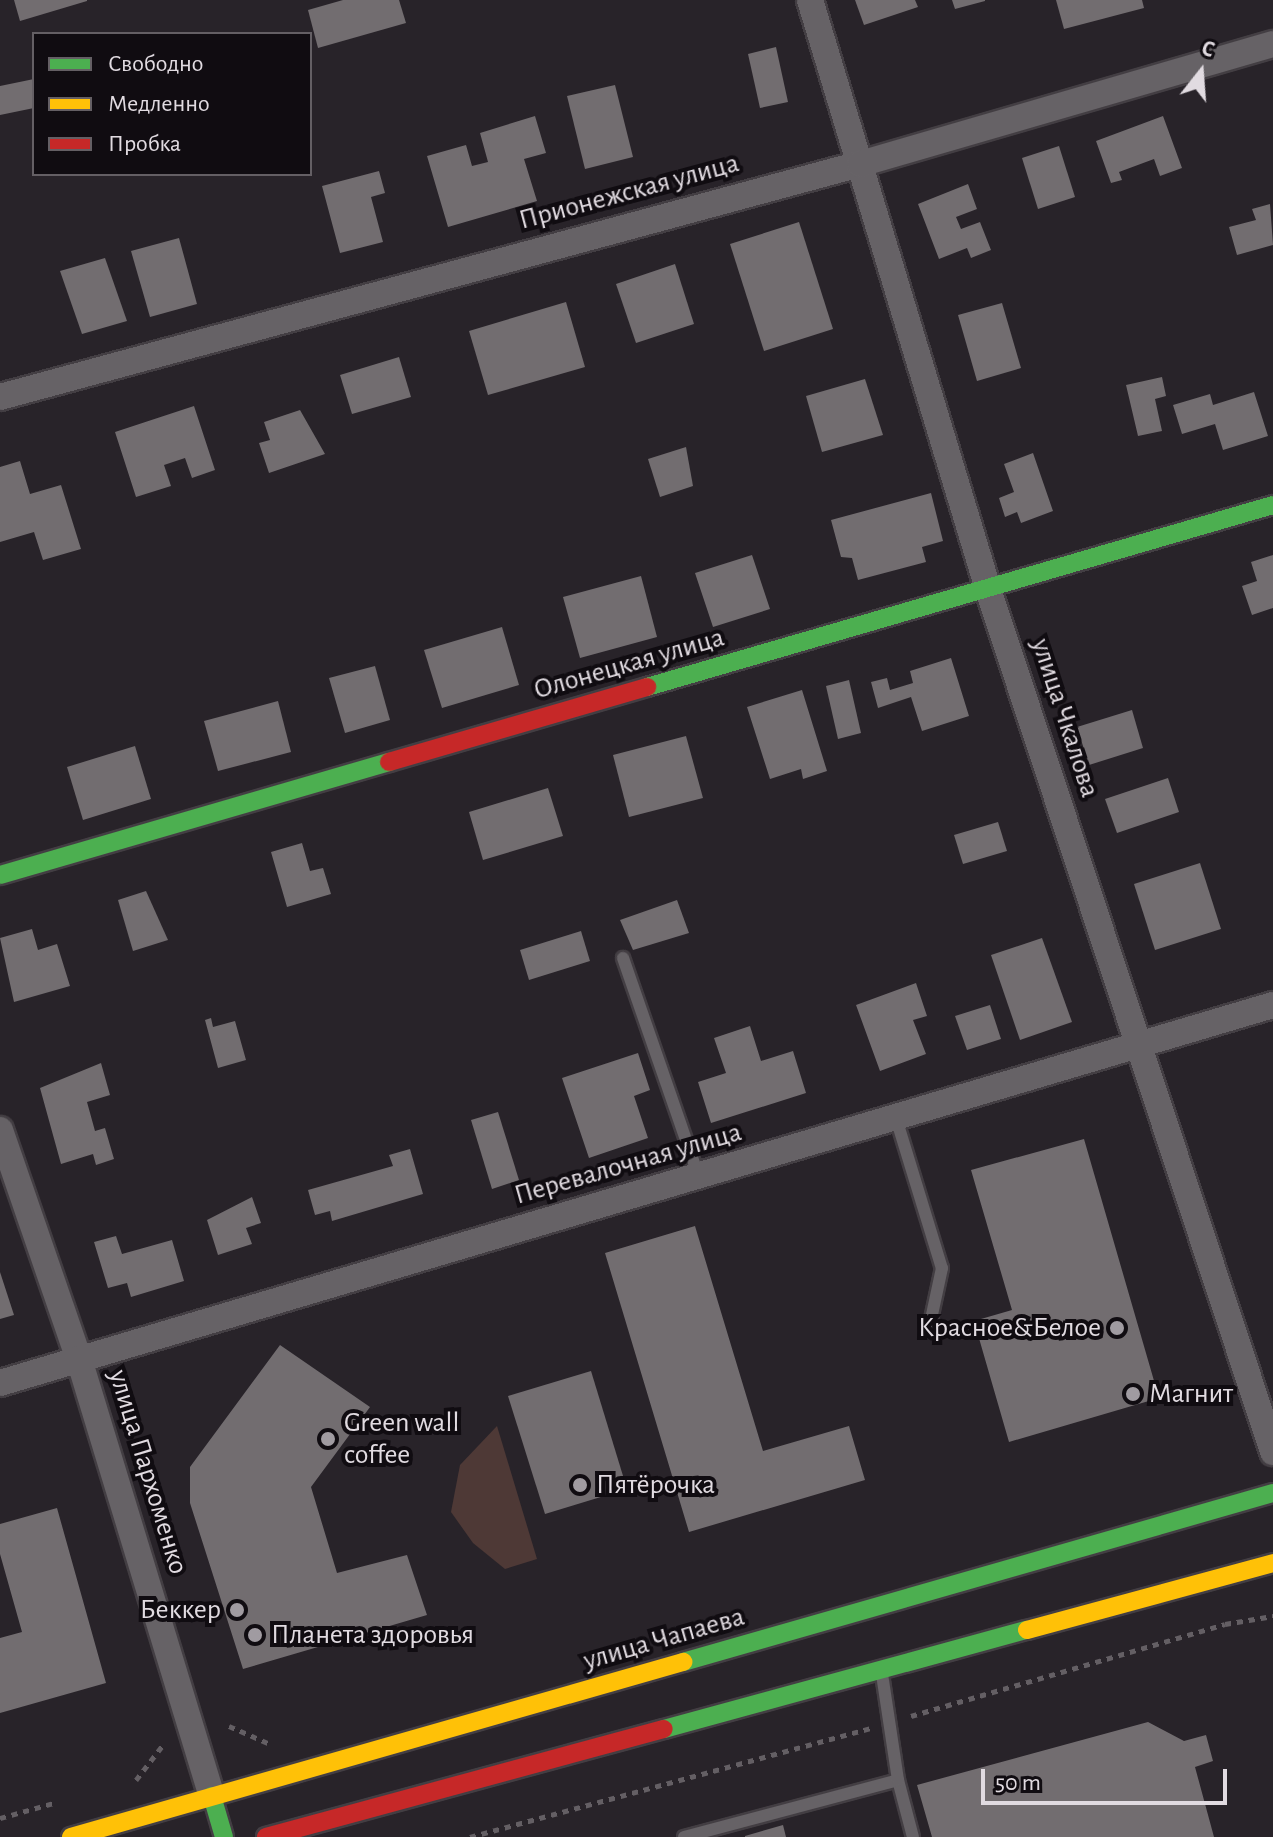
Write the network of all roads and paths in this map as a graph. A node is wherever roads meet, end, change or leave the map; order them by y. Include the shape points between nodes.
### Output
1 (810, 0) edge
2 (1273, 44) edge
3 (860, 164) junction
4 (0, 397) edge
5 (1273, 505) edge
6 (988, 589) junction
7 (0, 875) edge
8 (623, 958) dead end
9 (1273, 1005) edge
10 (1139, 1046) junction
11 (896, 1118) junction
12 (0, 1130) edge
13 (699, 1177) junction
14 (930, 1324) dead end
15 (79, 1359) junction
16 (0, 1383) edge
17 (1273, 1452) edge
18 (1273, 1493) edge
19 (1273, 1563) edge
20 (882, 1674) junction
21 (163, 1745) dead end
22 (898, 1780) junction
23 (123, 1784) dead end
24 (212, 1796) junction
25 (73, 1798) dead end
26 (0, 1818) edge
27 (71, 1837) edge
28 (224, 1837) edge
29 (266, 1837) edge
30 (684, 1837) edge
31 (913, 1837) edge

1 - 3 street, улица Чкалова
2 - 3 street, Прионежская улица
3 - 4 street, Прионежская улица
3 - 6 street, улица Чкалова
5 - 6 main road, Олонецкая улица
6 - 7 main road, Олонецкая улица
6 - 10 street, улица Чкалова
8 - 13 lane
9 - 10 street, Перевалочная улица
10 - 11 street, Перевалочная улица
10 - 17 street, улица Чкалова
11 - 13 street, Перевалочная улица
11 - 14 lane via 942,1268
12 - 15 street, улица Пархоменко
13 - 15 street, Перевалочная улица
15 - 16 street, Перевалочная улица
15 - 24 street, улица Пархоменко
18 - 24 main road, улица Чапаева
19 - 20 main road
20 - 22 lane
20 - 29 main road
21 - 23 path via 135,1781
22 - 30 lane
22 - 31 lane
24 - 27 main road, улица Чапаева
24 - 28 main road, улица Пархоменко
25 - 26 path

